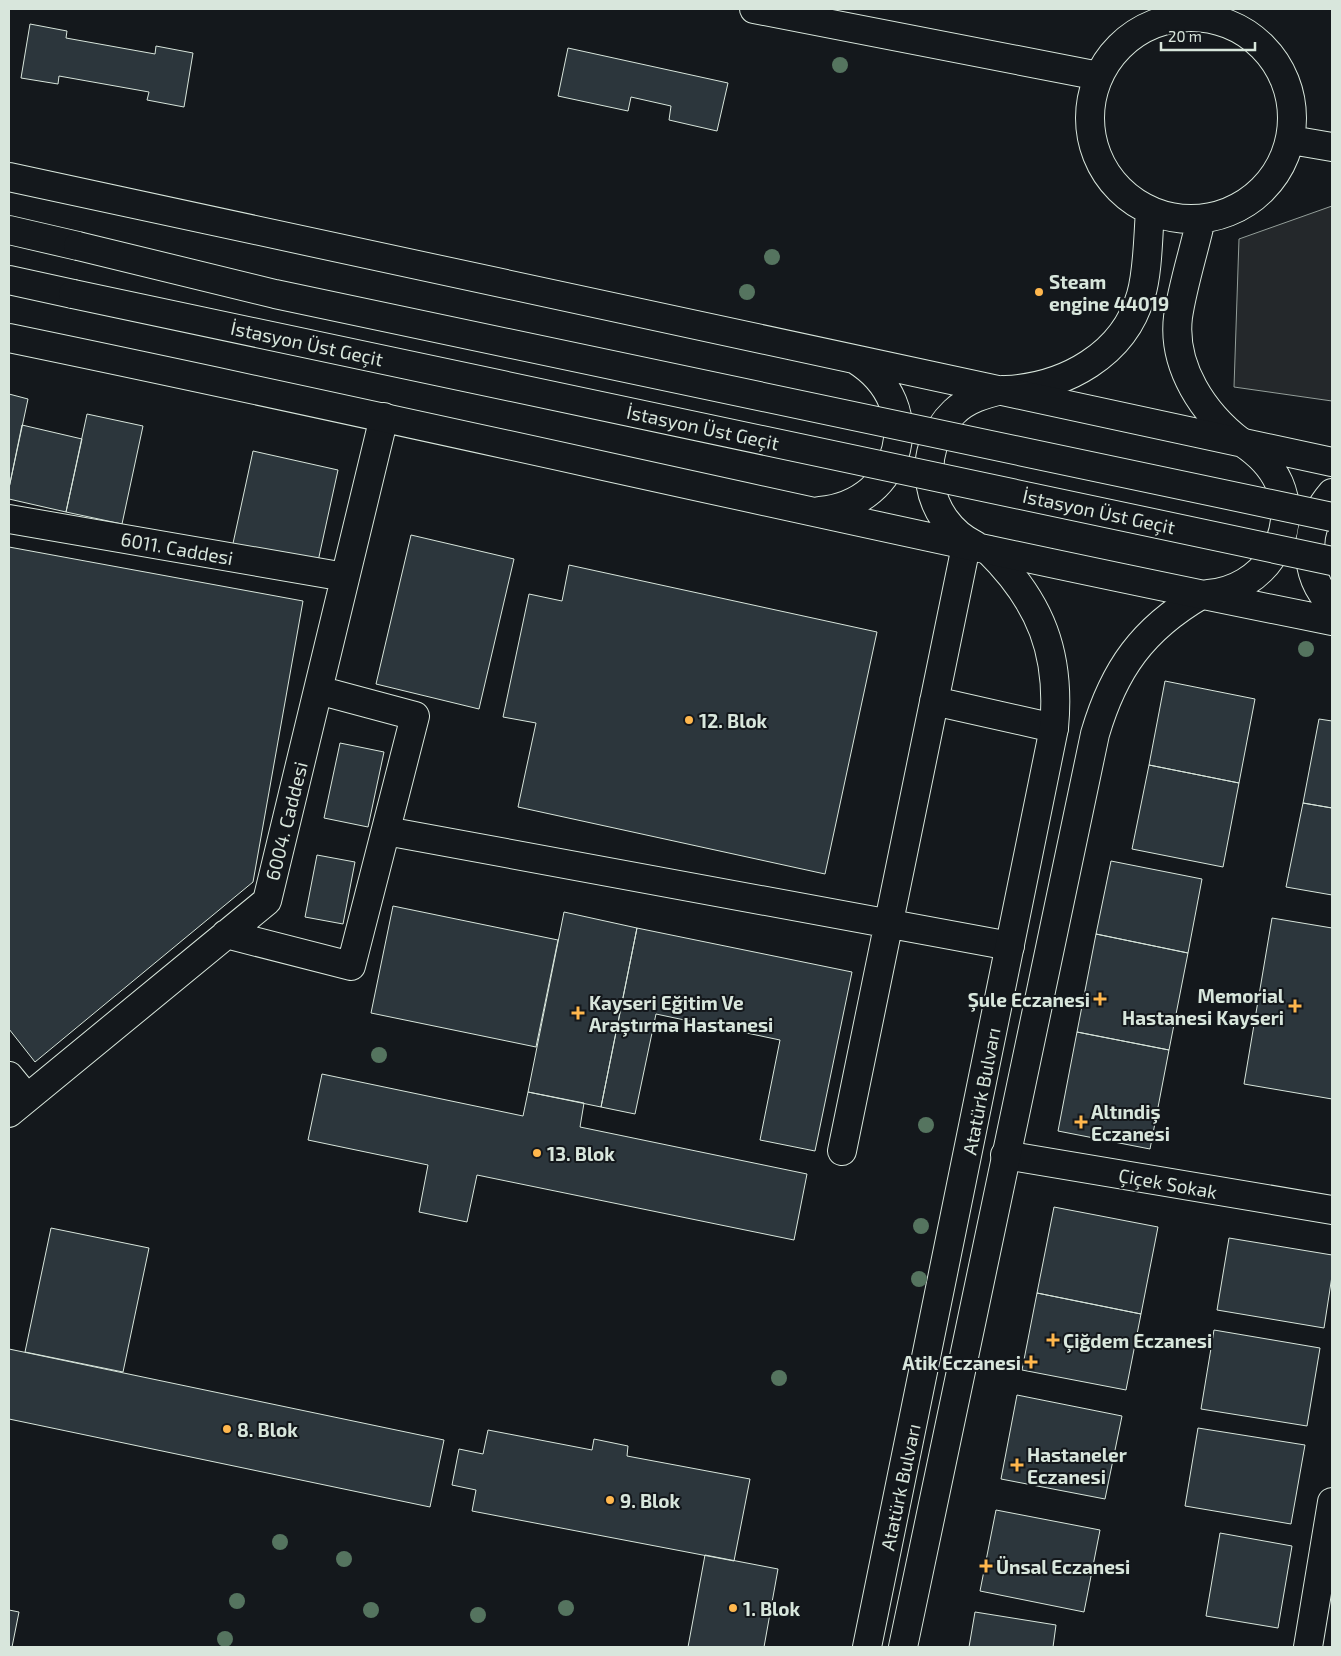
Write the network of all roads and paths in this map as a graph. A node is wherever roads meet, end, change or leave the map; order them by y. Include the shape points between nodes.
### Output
1 (754, 9) edge
2 (1099, 76) junction
3 (1291, 140) junction
4 (1332, 147) edge
5 (9, 177) edge
6 (1150, 211) junction
7 (1201, 220) junction
8 (9, 230) edge
9 (9, 280) edge
10 (9, 338) edge
11 (852, 358) junction
12 (1002, 390) junction
13 (384, 417) junction
14 (1241, 442) junction
15 (1332, 462) edge
16 (1332, 493) edge
17 (811, 512) junction
18 (1332, 517) edge
19 (9, 518) edge
20 (977, 548) junction
21 (1332, 561) edge
22 (345, 577) junction
23 (1201, 595) junction
24 (1332, 605) edge
25 (1332, 621) edge
26 (318, 690) junction
27 (934, 701) junction
28 (1054, 728) junction
29 (386, 831) junction
30 (889, 924) junction
31 (226, 934) junction
32 (1010, 946) junction
33 (9, 1076) edge
34 (18, 1106) edge
35 (842, 1151) dead end
36 (1005, 1155) junction
37 (1332, 1210) edge
38 (1332, 1510) edge
39 (866, 1647) edge
40 (903, 1647) edge
41 (1308, 1647) edge

1 - 2 main road
2 - 3 main road via 1109,58 1124,42 1154,24 1182,17 1224,22 1260,44 1285,78 1291,98
2 - 6 main road via 1090,114 1096,154 1118,188
3 - 4 main road
3 - 7 main road via 1281,167 1259,195 1242,207
5 - 11 main road
6 - 7 main road via 1184,220
6 - 12 main road via 1141,294 1119,337 1082,370 1060,380
7 - 14 main road via 1178,318 1179,339 1183,361 1200,399 1225,430
8 - 18 main road, bridge via 276,294
9 - 21 main road, İstasyon Üst Geçit, bridge
10 - 13 main road
11 - 12 main road
11 - 17 main road via 871,370 892,399 898,417 896,454 879,484 866,496 833,510
12 - 14 main road
12 - 20 main road via 985,394 954,412 934,441 930,458 928,475 937,508 958,535
13 - 17 main road
13 - 22 main road, 6004. Caddesi
14 - 15 main road
14 - 23 main road via 1269,466 1278,482 1284,500 1282,537 1265,568 1252,580 1228,591
16 - 24 main road via 1315,519 1309,553 1318,586
17 - 20 main road
19 - 22 main road, 6011. Caddesi
20 - 23 main road
20 - 27 main road
20 - 28 main road, Atatürk Bulvarı via 1008,570 1026,593 1039,618 1055,672
22 - 26 main road, 6004. Caddesi
23 - 25 main road
23 - 36 main road, Atatürk Bulvarı via 1169,616 1135,649 1117,675 1104,704
26 - 29 main road via 415,716
26 - 31 main road, 6004. Caddesi via 267,900
27 - 28 main road
27 - 30 main road
28 - 32 main road, Atatürk Bulvarı
29 - 30 main road
29 - 31 main road via 351,966
30 - 32 main road
30 - 35 main road
31 - 34 main road, 6004. Caddesi
32 - 39 main road, Atatürk Bulvarı
33 - 34 main road
36 - 37 main road, Çiçek Sokak
36 - 40 main road, Atatürk Bulvarı
38 - 41 main road

